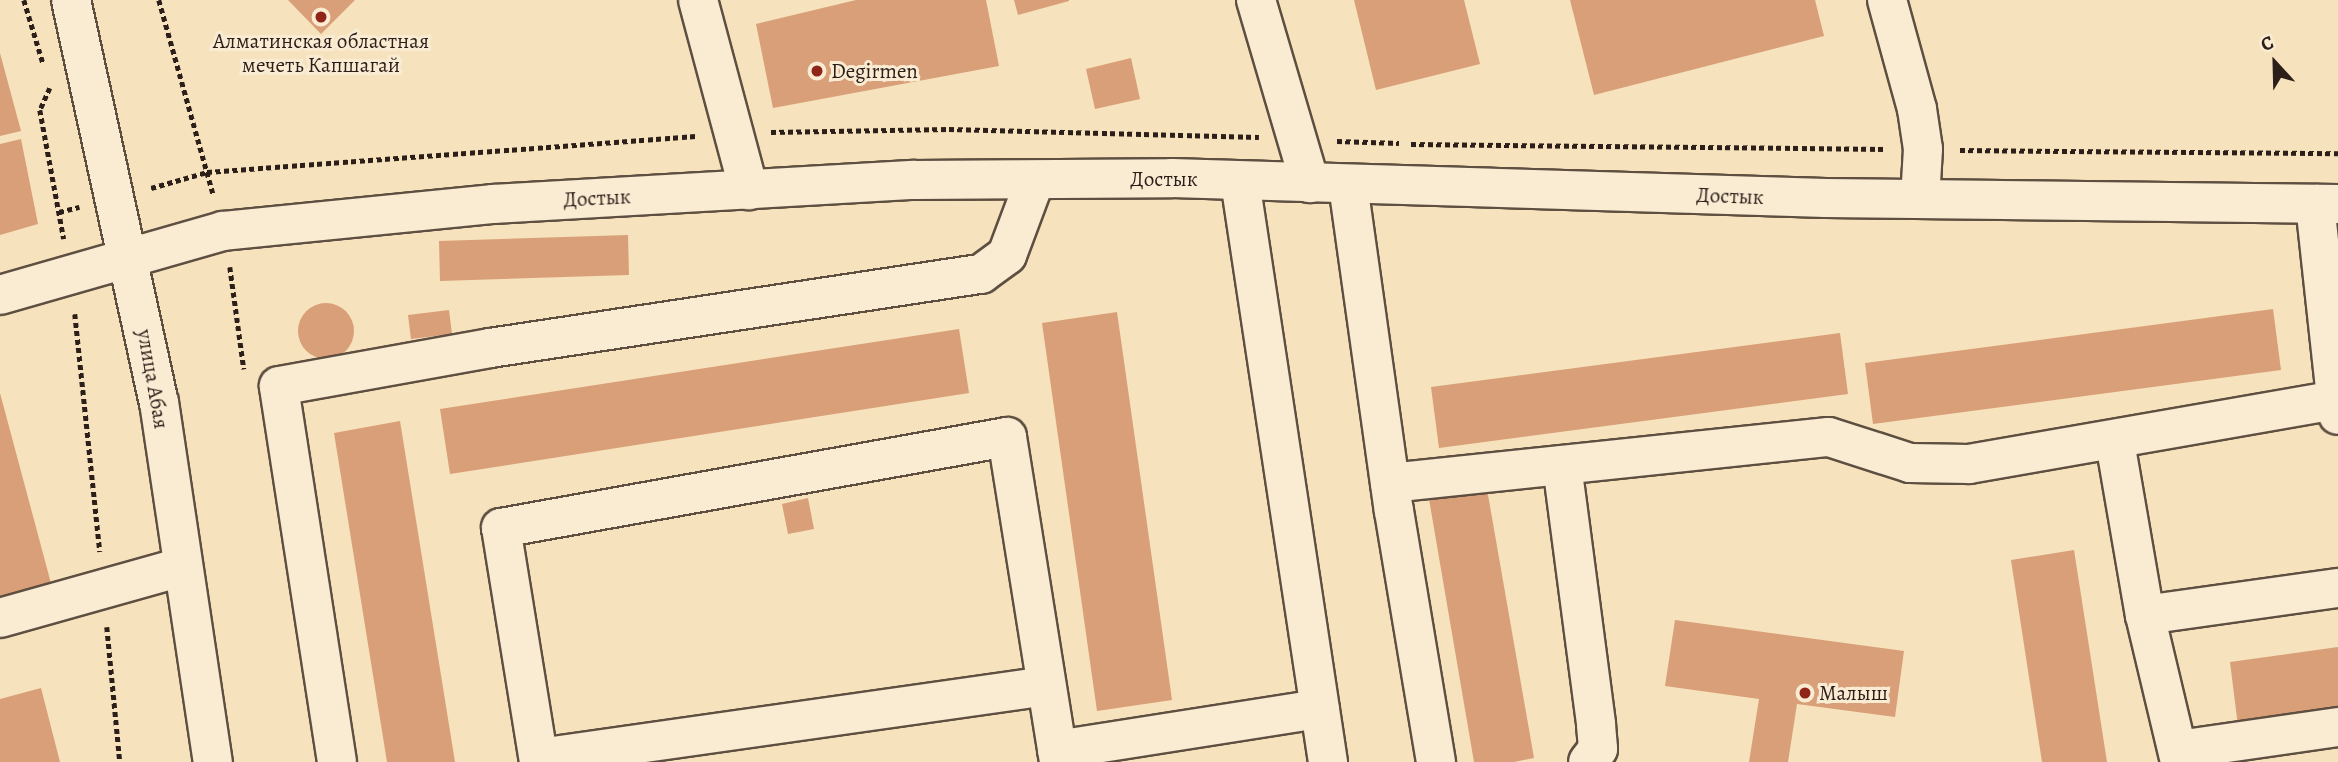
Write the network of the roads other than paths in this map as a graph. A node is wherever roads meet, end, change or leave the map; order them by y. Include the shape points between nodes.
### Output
1 (71, 0) edge
2 (698, 0) edge
3 (1256, 0) edge
4 (1887, 0) edge
5 (1035, 180) junction
6 (1240, 181) junction
7 (1310, 183) junction
8 (1348, 184) junction
9 (749, 190) junction
10 (1920, 199) junction
11 (2326, 204) edge
12 (130, 259) junction
13 (0, 295) edge
14 (2337, 407) edge
15 (2115, 442) junction
16 (1562, 465) junction
17 (1390, 482) junction
18 (182, 567) junction
19 (2338, 588) edge
20 (2145, 615) junction
21 (0, 618) edge
22 (1046, 686) junction
23 (1320, 709) junction
24 (2338, 727) edge
25 (1058, 756) edge
26 (2179, 756) edge
27 (539, 760) edge
28 (213, 762) edge
29 (337, 762) edge
30 (1328, 762) edge
31 (1436, 762) edge
32 (1588, 762) edge

1 - 12 street, улица Абая
2 - 9 street
3 - 7 street
4 - 10 street via 1917,109 1923,149
5 - 6 street, Достык
5 - 9 street, Достык
5 - 29 street via 1007,255 981,274 490,348 279,386
6 - 7 street, Достык
6 - 23 street
7 - 8 street, Достык
8 - 10 street, Достык
8 - 17 street
9 - 12 street, Достык via 348,216 223,231
10 - 11 street, Достык
11 - 14 street
12 - 13 street, Достык
12 - 18 street, улица Абая via 159,402
14 - 15 street
15 - 16 street via 1969,464 1910,463 1829,437
15 - 20 street
16 - 17 street
16 - 32 street via 1596,725 1598,749
17 - 31 street
18 - 21 street
18 - 28 street, улица Абая
19 - 20 street
20 - 26 street
22 - 25 street
22 - 27 street
22 - 27 street via 1007,437 501,528
23 - 25 street
23 - 30 street
24 - 26 street

